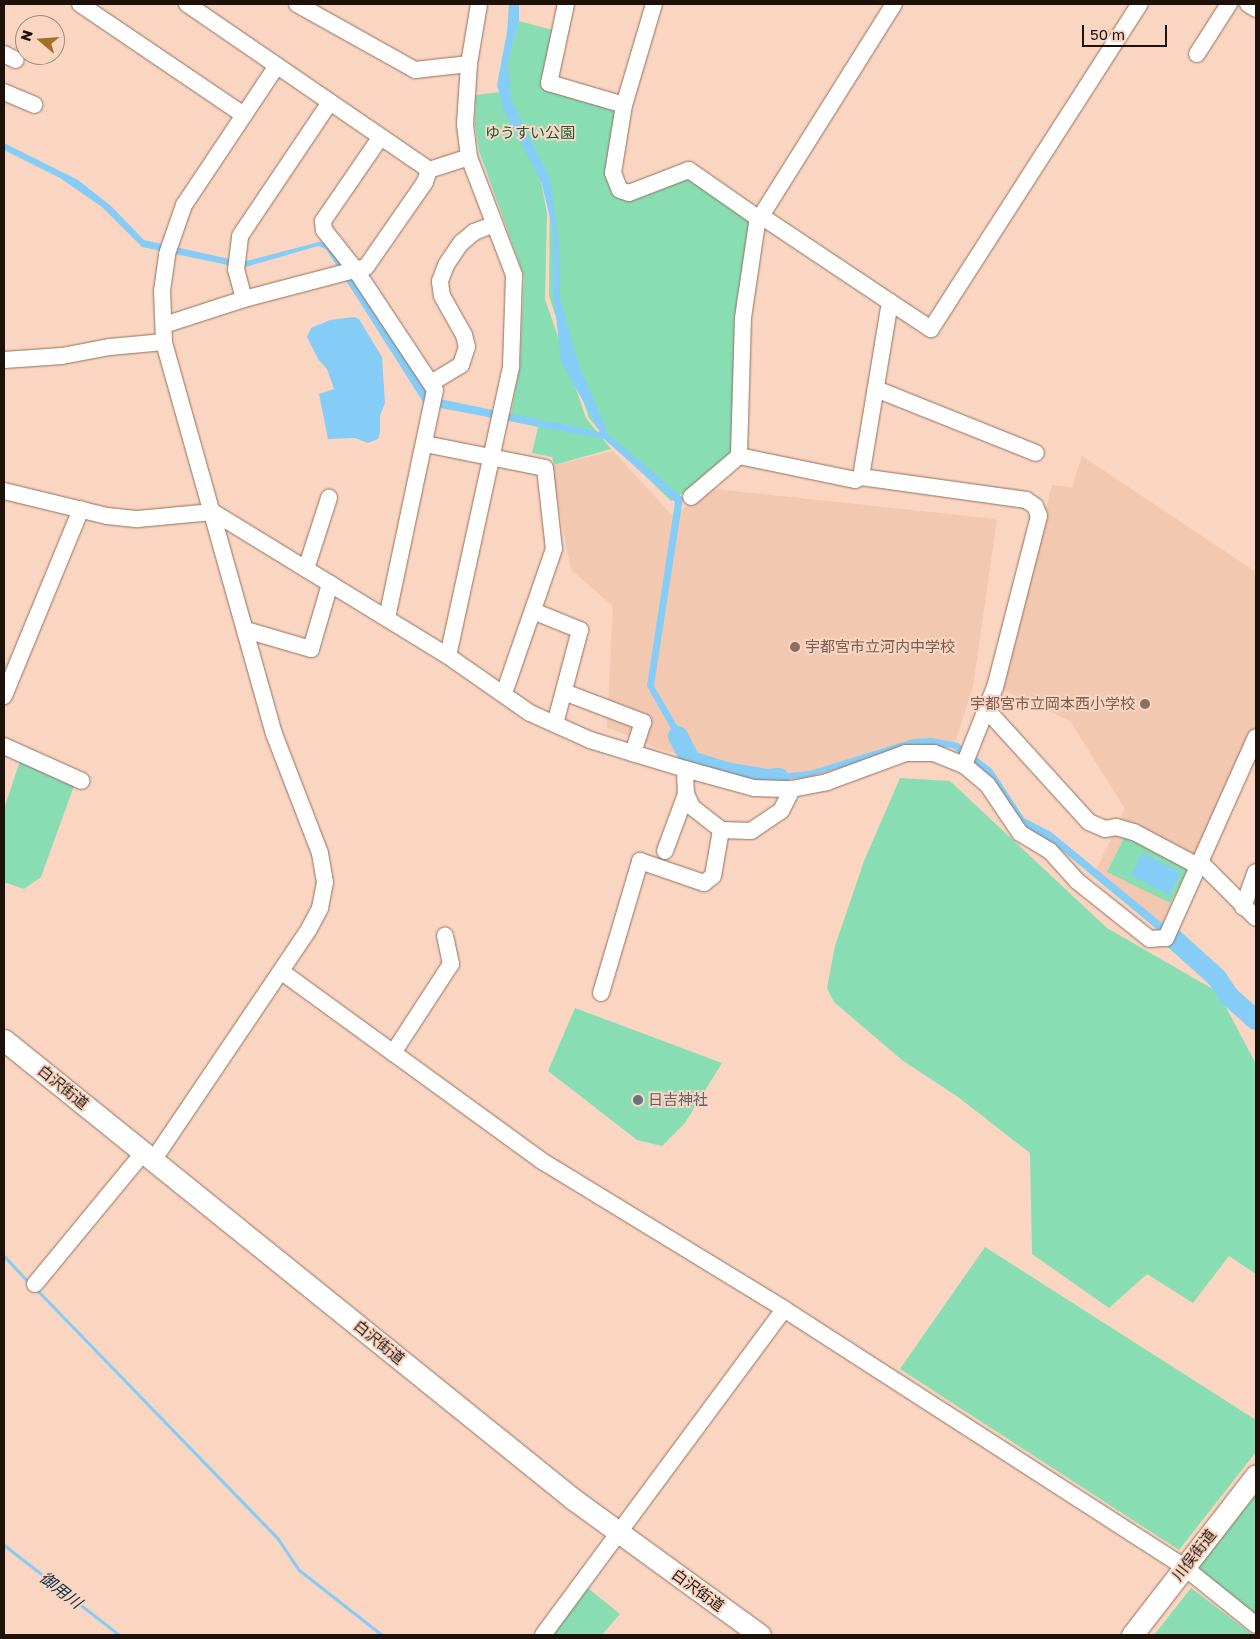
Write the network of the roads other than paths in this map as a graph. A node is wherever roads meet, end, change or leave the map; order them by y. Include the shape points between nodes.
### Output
1 (80, 4) edge
2 (187, 4) edge
3 (297, 4) edge
4 (479, 4) edge
5 (566, 4) edge
6 (654, 4) edge
7 (894, 4) edge
8 (1140, 4) edge
9 (1229, 4) edge
10 (1248, 4) edge
11 (1256, 9) edge
12 (1197, 54) dead end
13 (469, 64) junction
14 (276, 67) junction
15 (4, 92) edge
16 (330, 102) junction
17 (34, 105) dead end
18 (624, 105) junction
19 (244, 115) junction
20 (380, 138) junction
21 (469, 157) junction
22 (429, 170) junction
23 (761, 216) junction
24 (495, 224) junction
25 (348, 271) junction
26 (244, 299) junction
27 (890, 302) junction
28 (164, 325) junction
29 (164, 342) junction
30 (4, 360) edge
31 (876, 390) junction
32 (433, 396) junction
33 (425, 444) junction
34 (1036, 453) dead end
35 (739, 456) junction
36 (493, 458) junction
37 (861, 477) junction
38 (4, 492) edge
39 (691, 497) dead end
40 (329, 498) dead end
41 (81, 509) junction
42 (213, 512) junction
43 (306, 569) junction
44 (330, 584) junction
45 (533, 611) junction
46 (387, 618) junction
47 (246, 630) junction
48 (448, 656) junction
49 (564, 692) junction
50 (504, 693) junction
51 (4, 696) edge
52 (986, 709) junction
53 (555, 724) junction
54 (1256, 736) edge
55 (4, 746) edge
56 (633, 753) junction
57 (966, 759) junction
58 (685, 769) junction
59 (82, 781) dead end
60 (792, 788) junction
61 (686, 794) junction
62 (721, 830) junction
63 (665, 851) dead end
64 (1199, 864) junction
65 (1256, 872) edge
66 (1243, 906) junction
67 (1256, 918) edge
68 (445, 936) dead end
69 (282, 972) junction
70 (601, 993) dead end
71 (4, 1040) edge
72 (393, 1053) junction
73 (149, 1156) junction
74 (35, 1284) dead end
75 (784, 1308) junction
76 (1256, 1475) edge
77 (618, 1532) junction
78 (1184, 1568) junction
79 (1256, 1625) edge
80 (543, 1635) edge
81 (760, 1635) edge
82 (1132, 1635) edge

1 - 19 street
2 - 14 street
3 - 13 street via 415,70
4 - 13 street
5 - 18 street via 549,83
6 - 18 street
7 - 23 street
8 - 27 street via 931,329
9 - 12 street
10 - 11 street
13 - 21 street via 465,124
14 - 16 street
14 - 19 street
15 - 17 street
16 - 20 street
16 - 26 street via 240,236 235,264
18 - 23 street via 613,174 620,190 629,192 689,170 755,216
19 - 28 street via 184,205 168,250 162,291
20 - 22 street
20 - 25 street via 323,221 324,230
21 - 22 street
21 - 24 street
22 - 25 street via 425,182 366,266
23 - 27 street
23 - 35 street via 757,223 743,318
24 - 32 street via 474,232 460,243 440,281 442,296 464,335 467,348 461,365
24 - 36 street via 514,275 511,366
25 - 26 street
25 - 32 street
26 - 28 street
27 - 31 street
28 - 29 street
29 - 30 street via 62,356
29 - 42 street
31 - 34 street
31 - 37 street
32 - 33 street
33 - 36 street
33 - 46 street
35 - 37 street via 855,480
35 - 39 street
36 - 45 street via 545,468 554,549
36 - 48 street
37 - 52 street via 1026,500 1035,506 1039,516 996,686
38 - 41 street
40 - 43 street
41 - 42 street via 138,519
41 - 51 street
42 - 43 street
42 - 47 street
43 - 44 street
44 - 46 street
44 - 47 street via 310,649
45 - 49 street via 580,630
45 - 50 street
46 - 48 street
47 - 69 street via 274,734 320,853 325,882 320,908
48 - 50 street
49 - 53 street
49 - 56 street via 643,722
50 - 53 street via 530,713
52 - 57 street
52 - 64 street via 1089,822 1104,829 1116,827 1134,832
53 - 56 street
54 - 64 street
55 - 59 street
56 - 58 street
57 - 60 street via 934,753 906,753 827,782
57 - 64 street via 1020,833 1050,850 1077,881 1150,939 1168,934
58 - 60 street via 754,788
58 - 61 street
60 - 62 street via 781,811 751,831
61 - 62 street via 692,807
61 - 63 street
62 - 70 street via 713,876 704,883 640,861
64 - 66 street
65 - 66 street
66 - 67 street
68 - 72 street via 451,964
69 - 72 street
69 - 73 street
71 - 73 main road, 白沢街道
72 - 75 street via 542,1161
73 - 74 street
73 - 77 main road, 白沢街道
75 - 77 street
75 - 78 street
76 - 78 main road, 川俣街道
77 - 80 street
77 - 81 main road, 白沢街道
78 - 79 street
78 - 82 main road, 川俣街道

